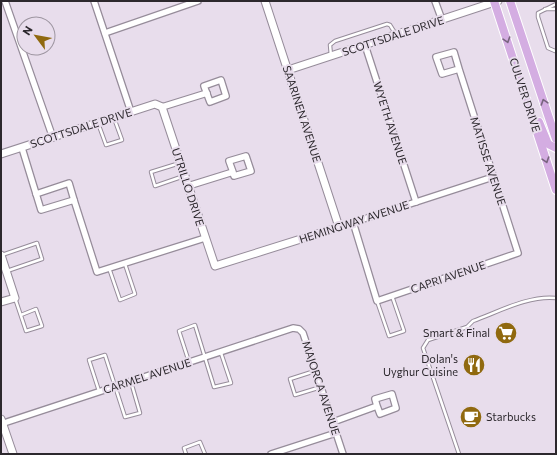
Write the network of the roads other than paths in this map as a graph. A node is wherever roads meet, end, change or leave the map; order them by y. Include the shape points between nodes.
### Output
1 (5, 1) edge
2 (94, 1) edge
3 (198, 1) edge
4 (265, 1) edge
5 (436, 1) edge
6 (510, 1) edge
7 (496, 2) edge
8 (180, 4) edge
9 (556, 4) edge
10 (556, 9) edge
11 (544, 10) junction
12 (442, 20) junction
13 (105, 33) junction
14 (396, 35) junction
15 (365, 45) junction
16 (555, 51) edge
17 (331, 56) junction
18 (459, 69) junction
19 (288, 70) junction
20 (207, 93) junction
21 (162, 107) junction
22 (530, 109) junction
23 (131, 112) junction
24 (114, 118) junction
25 (98, 123) junction
26 (52, 138) junction
27 (556, 140) edge
28 (22, 148) junction
29 (556, 148) edge
30 (1, 154) edge
31 (180, 163) junction
32 (233, 172) dead end
33 (185, 176) junction
34 (493, 177) junction
35 (188, 186) junction
36 (556, 190) edge
37 (36, 194) junction
38 (74, 200) junction
39 (416, 202) junction
40 (353, 222) junction
41 (338, 226) junction
42 (205, 238) junction
43 (518, 253) joint
44 (1, 255) edge
45 (125, 263) junction
46 (215, 266) joint
47 (109, 268) junction
48 (6, 271) junction
49 (392, 296) junction
50 (15, 298) junction
51 (556, 298) edge
52 (377, 301) junction
53 (1, 302) edge
54 (21, 315) junction
55 (294, 328) joint
56 (221, 353) junction
57 (205, 358) junction
58 (189, 363) junction
59 (316, 371) junction
60 (131, 382) junction
61 (115, 387) junction
62 (321, 387) junction
63 (99, 392) junction
64 (377, 406) dead end
65 (2, 422) edge
66 (332, 422) junction
67 (336, 433) junction
68 (13, 454) edge
69 (186, 454) edge
70 (205, 454) edge
71 (271, 454) edge
72 (343, 454) edge
73 (459, 454) edge

1 - 26 street
2 - 13 street
3 - 8 street
4 - 19 street, SAARINEN AVENUE
5 - 12 street
27 -> 6 main road, CULVER DRIVE
7 - 12 street, SCOTTSDALE DRIVE
7 -> 22 main road, CULVER DRIVE
8 - 13 street
9 - 11 lane
10 - 11 lane
11 - 16 lane via 538,13 538,17 548,48
12 - 14 street, SCOTTSDALE DRIVE
13 - 23 street
14 - 15 street, SCOTTSDALE DRIVE
14 - 17 lane via 387,24 335,41 330,46
15 - 17 street, SCOTTSDALE DRIVE
15 - 39 street, WYETH AVENUE
17 - 19 street, SCOTTSDALE DRIVE
18 - 18 street, MATISSE AVENUE via 442,74 436,57 454,52
18 - 34 street, MATISSE AVENUE
19 - 41 street, SAARINEN AVENUE
20 - 20 street via 210,102 226,96 221,80 204,86
20 - 21 street, SCOTTSDALE DRIVE
21 - 23 street, SCOTTSDALE DRIVE via 155,104
21 - 31 street, UTRILLO DRIVE
22 - 29 main road via 537,116 548,144
22 -> 36 main road, CULVER DRIVE
23 - 24 street, SCOTTSDALE DRIVE
24 - 25 street, SCOTTSDALE DRIVE
24 - 25 lane via 122,140 106,145
25 - 26 street, SCOTTSDALE DRIVE
26 - 28 street, SCOTTSDALE DRIVE
28 - 30 street, SCOTTSDALE DRIVE
28 - 37 street
31 - 33 street, UTRILLO DRIVE
31 - 33 lane via 151,172 155,186
32 - 35 street
33 - 35 street, UTRILLO DRIVE
34 - 39 street, HEMINGWAY AVENUE
34 - 43 street, MATISSE AVENUE
35 - 42 street, UTRILLO DRIVE
37 - 38 street via 41,210
37 - 38 street via 69,183
38 - 47 street via 97,272
39 - 40 street, HEMINGWAY AVENUE
40 - 41 street, HEMINGWAY AVENUE
40 - 52 street
41 - 46 street, HEMINGWAY AVENUE
42 - 45 street
42 - 46 street, UTRILLO DRIVE
43 - 49 street, CAPRI AVENUE
44 - 48 street
44 - 48 lane via 37,243 42,259
45 - 47 street
45 - 47 lane via 135,294 120,300
48 - 50 street
49 - 52 street, CAPRI AVENUE
49 - 52 lane via 404,331 389,336
50 - 53 street
50 - 54 lane
51 - 73 lane via 547,297 530,301 473,321 468,327 428,340 424,344
54 - 54 lane via 26,331 42,326 36,309
55 - 56 street, CARMEL AVENUE
55 - 59 street, MAJORCA AVENUE via 303,333
56 - 57 street, CARMEL AVENUE
56 - 57 lane via 230,382 214,387
57 - 58 street, CARMEL AVENUE
57 - 58 lane via 195,325 179,331
58 - 60 street, CARMEL AVENUE
59 - 62 street, MAJORCA AVENUE
59 - 62 lane via 290,379 293,390 295,395
60 - 61 street, CARMEL AVENUE
60 - 61 lane via 140,413 125,417
61 - 63 street, CARMEL AVENUE
61 - 63 lane via 105,355 89,360
62 - 66 street, MAJORCA AVENUE
63 - 65 street, CARMEL AVENUE
64 - 66 street
65 - 68 street
66 - 67 street, MAJORCA AVENUE
67 - 71 street
67 - 72 street, MAJORCA AVENUE
69 - 70 lane via 184,448 200,442

